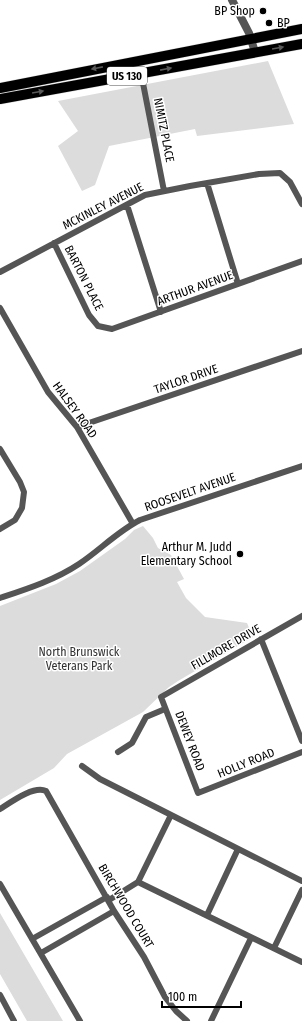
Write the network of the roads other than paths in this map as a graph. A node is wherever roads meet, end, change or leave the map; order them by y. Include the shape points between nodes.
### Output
1 (232, 0) edge
2 (302, 29) edge
3 (250, 40) junction
4 (302, 44) edge
5 (255, 52) junction
6 (142, 73) junction
7 (0, 88) edge
8 (0, 100) edge
9 (207, 183) junction
10 (164, 191) junction
11 (302, 204) edge
12 (127, 205) junction
13 (54, 243) junction
14 (302, 261) edge
15 (0, 272) edge
16 (238, 284) junction
17 (0, 308) edge
18 (161, 312) junction
19 (95, 323) joint
20 (302, 351) edge
21 (78, 427) junction
22 (0, 449) edge
23 (302, 466) edge
24 (133, 524) junction
25 (0, 529) edge
26 (0, 598) edge
27 (302, 616) edge
28 (261, 640) junction
29 (161, 698) joint
30 (165, 709) junction
31 (302, 741) edge
32 (118, 752) dead end
33 (302, 752) edge
34 (82, 766) dead end
35 (198, 793) joint
36 (0, 809) edge
37 (171, 815) junction
38 (238, 849) junction
39 (302, 881) edge
40 (138, 882) junction
41 (0, 884) edge
42 (302, 890) edge
43 (108, 898) junction
44 (114, 911) junction
45 (207, 915) junction
46 (251, 938) junction
47 (32, 939) junction
48 (274, 948) junction
49 (41, 953) junction
50 (302, 962) edge
51 (0, 995) edge
52 (14, 1021) edge
53 (80, 1021) edge
54 (186, 1021) edge
55 (210, 1021) edge

1 - 3 street
2 - 3 highway, US 130
3 - 5 street
3 -> 7 highway, US 130
5 -> 4 highway, US 130
6 -> 5 highway, US 130
8 -> 6 highway, US 130
6 - 10 street, NIMITZ PLACE
9 - 10 street, MCKINLEY AVENUE
9 - 11 street, MCKINLEY AVENUE via 280,173 290,182
9 - 16 street
10 - 12 street, MCKINLEY AVENUE via 145,195
12 - 13 street, MCKINLEY AVENUE
12 - 18 street
13 - 15 street, MCKINLEY AVENUE
13 - 19 street, BARTON PLACE
14 - 16 street, ARTHUR AVENUE
16 - 18 street, ARTHUR AVENUE
17 - 21 street, HALSEY ROAD via 48,392
18 - 19 street, ARTHUR AVENUE via 112,329
20 - 21 street, TAYLOR DRIVE
21 - 24 street, HALSEY ROAD
22 - 25 street via 24,492 22,508 15,520
23 - 24 street, ROOSEVELT AVENUE via 167,510
24 - 26 street, ROOSEVELT AVENUE via 68,571
27 - 28 street, FILLMORE DRIVE
28 - 29 street, FILLMORE DRIVE
28 - 31 street
29 - 30 street, DEWEY ROAD
30 - 32 street via 146,717 132,743
30 - 35 street, DEWEY ROAD
33 - 35 street, HOLLY ROAD
34 - 37 street via 100,780
36 - 43 street, BIRCHWOOD COURT via 30,792 38,789 46,791
37 - 38 street
37 - 40 street
38 - 39 street
38 - 45 street
40 - 43 street
40 - 45 street
41 - 47 street
42 - 48 street
43 - 44 street, BIRCHWOOD COURT
43 - 47 street
44 - 49 street
44 - 54 street, BIRCHWOOD COURT via 144,957 165,997
45 - 46 street
46 - 48 street
46 - 55 street
47 - 49 street
48 - 50 street
49 - 53 street
51 - 52 street

